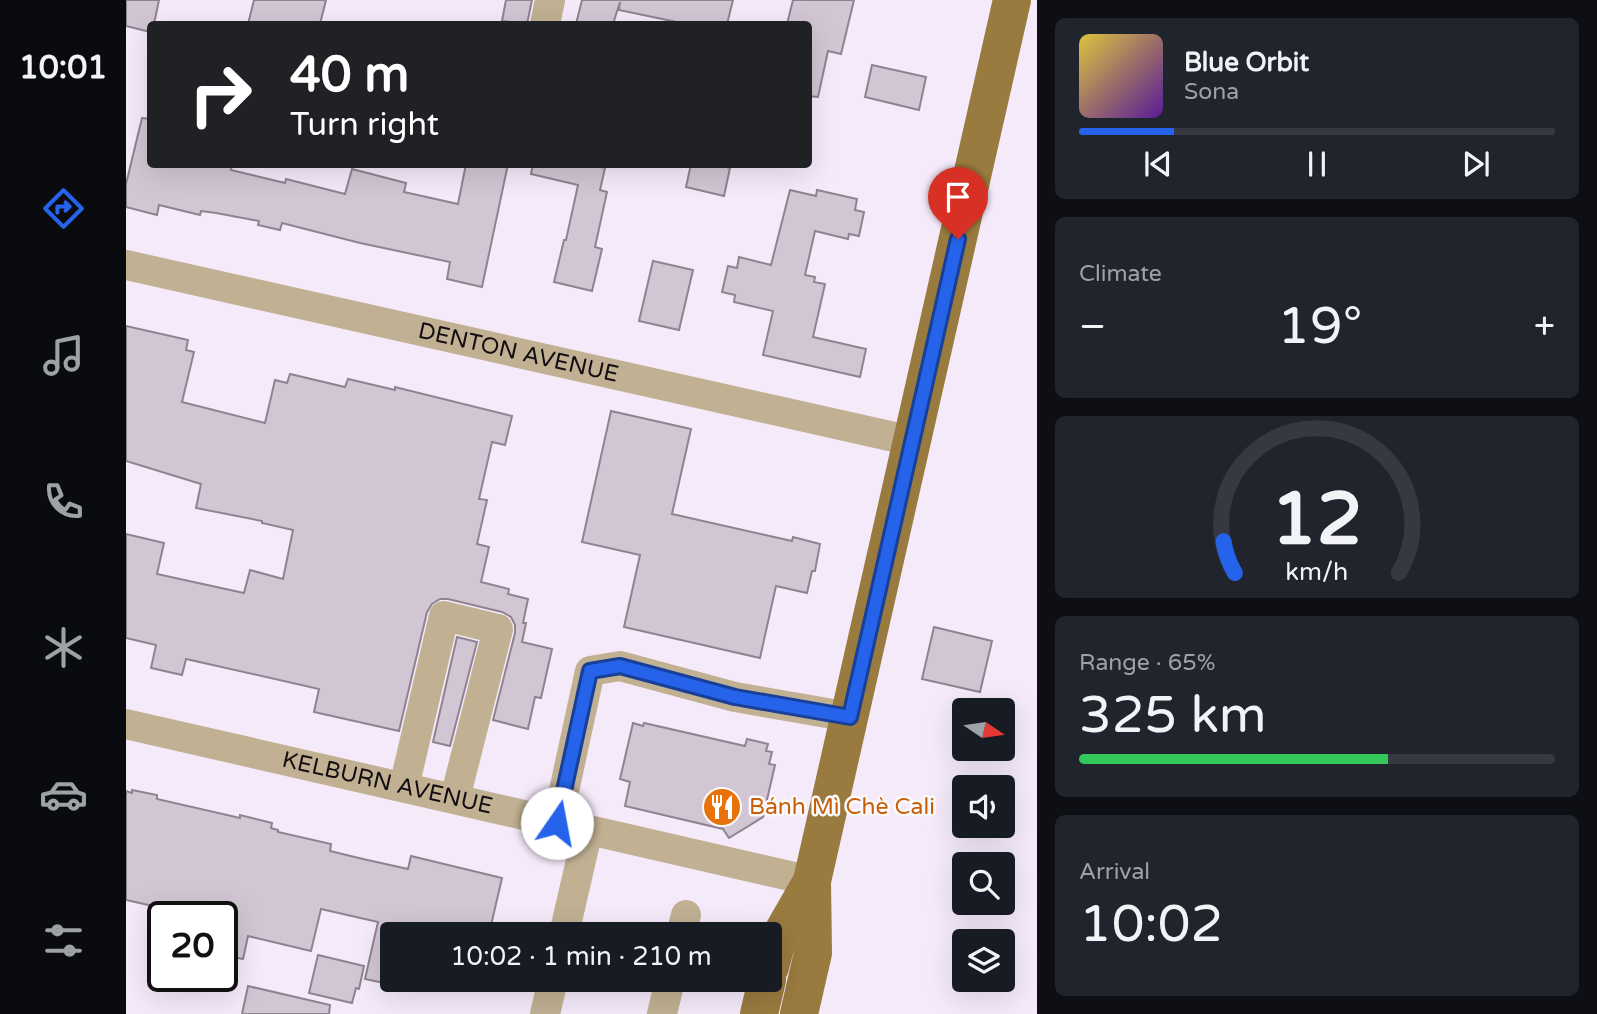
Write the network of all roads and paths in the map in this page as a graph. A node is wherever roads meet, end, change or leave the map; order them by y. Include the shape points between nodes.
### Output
1 (550, 0) edge
2 (1012, 0) edge
3 (546, 21) edge
4 (126, 264) edge
5 (912, 441) junction
6 (850, 717) junction
7 (126, 724) edge
8 (404, 787) junction
9 (455, 798) junction
10 (557, 823) junction
11 (588, 830) junction
12 (812, 881) junction
13 (567, 922) edge
14 (782, 934) edge
15 (550, 992) edge
16 (667, 992) edge
17 (764, 992) edge
18 (545, 1014) edge
19 (662, 1014) edge
20 (759, 1014) edge
21 (799, 1014) edge

1 - 3 street
2 - 5 main road
4 - 5 street, DENTON AVENUE
5 - 6 main road
6 - 10 street via 735,697 620,666 590,671
6 - 12 main road
7 - 8 street, KELBURN AVENUE
8 - 9 street, KELBURN AVENUE
8 - 9 street via 444,616 498,629
9 - 10 street, KELBURN AVENUE
10 - 11 street, KELBURN AVENUE
11 - 12 street, KELBURN AVENUE
11 - 13 street
12 - 14 main road
12 - 21 main road via 813,953
15 - 18 street
16 - 19 street
17 - 20 main road

